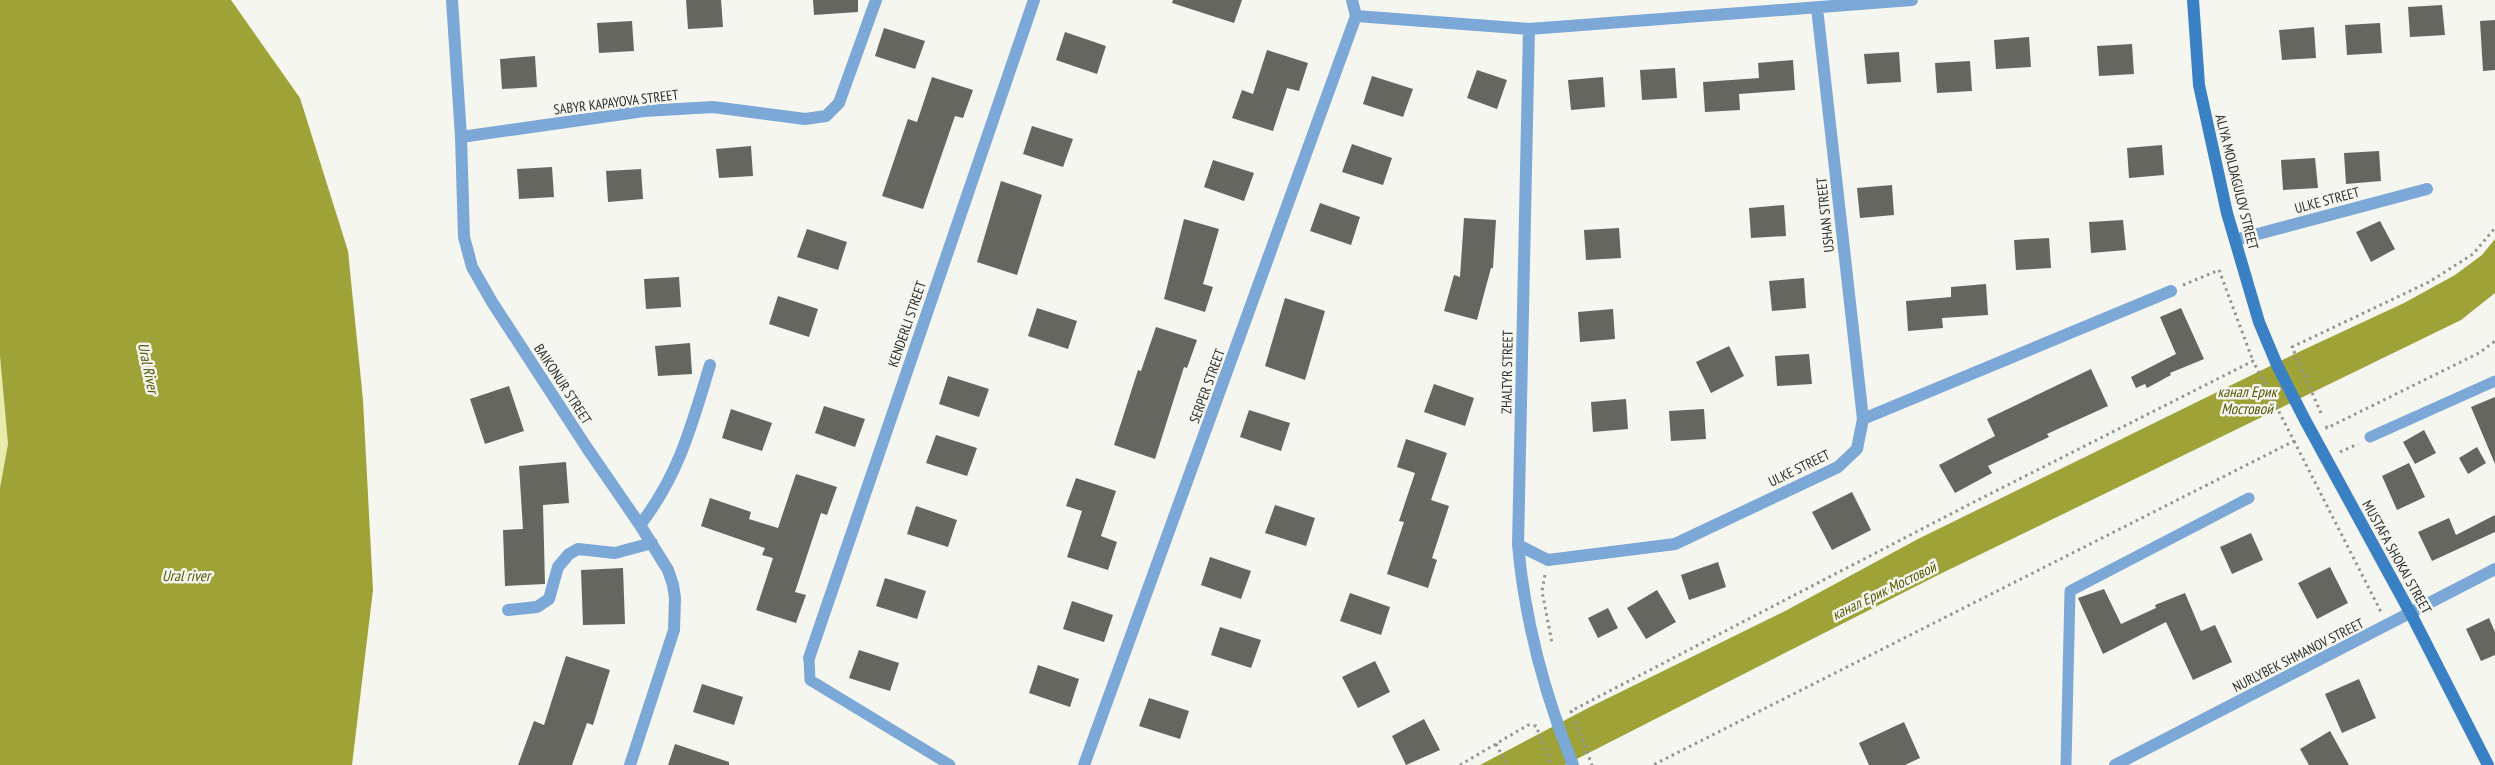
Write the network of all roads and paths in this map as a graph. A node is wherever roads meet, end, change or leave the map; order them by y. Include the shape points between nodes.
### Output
1 (452, 0) edge
2 (876, 0) edge
3 (1034, 0) edge
4 (1352, 0) edge
5 (1912, 0) edge
6 (2193, 0) edge
7 (1817, 8) junction
8 (1356, 16) junction
9 (1529, 29) junction
10 (461, 138) junction
11 (2427, 189) dead end
12 (2495, 228) edge
13 (2235, 240) junction
14 (2171, 291) joint
15 (2495, 341) edge
16 (2253, 361) junction
17 (710, 365) dead end
18 (2277, 365) joint
19 (2495, 381) edge
20 (1863, 419) junction
21 (2327, 428) junction
22 (2331, 436) dead end
23 (2370, 438) joint
24 (2294, 441) junction
25 (2336, 445) dead end
26 (2249, 498) dead end
27 (640, 525) junction
28 (652, 543) junction
29 (1518, 545) junction
30 (1548, 560) junction
31 (2495, 569) edge
32 (508, 610) dead end
33 (2412, 614) junction
34 (2388, 626) junction
35 (1554, 652) dead end
36 (809, 658) joint
37 (1569, 702) dead end
38 (1572, 712) junction
39 (1496, 744) junction
40 (2138, 760) edge
41 (630, 765) edge
42 (950, 765) edge
43 (1084, 765) edge
44 (1460, 765) edge
45 (1507, 765) edge
46 (1552, 765) edge
47 (1573, 765) edge
48 (1592, 765) edge
49 (1653, 765) edge
50 (2066, 765) edge
51 (2114, 765) edge
52 (2488, 765) edge

1 - 10 street, BAIKONUR STREET
2 - 10 street, SABYR KAPAYOVA STREET via 839,103 826,116 805,119 713,108 644,111
3 - 36 street, KENDERLI STREET
4 - 8 street
5 - 7 street
6 - 13 main road, ALIYA MOLDAGULOV STREET via 2199,84
7 - 9 street
7 - 20 street, USHAN STREET
8 - 9 street
8 - 43 street, SERPER STREET
9 - 29 street, ZHALTYR STREET
10 - 27 street, BAIKONUR STREET via 464,237 472,268
11 - 13 street, ULKE STREET
12 - 21 path via 2473,254 2429,282 2292,347
13 - 18 main road, ALIYA MOLDAGULOV STREET via 2259,322
14 - 16 path via 2219,270
14 - 20 street
15 - 21 path via 2479,353
16 - 24 path
16 - 38 path
17 - 27 street via 675,469 660,499
18 - 33 main road, MUSTAFA SHOKAI STREET
19 - 23 lane
20 - 30 street, ULKE STREET via 1857,449 1838,467 1675,544
21 - 22 path
23 - 25 path via 2340,453
24 - 34 path
24 - 49 path
26 - 50 lane via 2070,591
27 - 28 street, BAIKONUR STREET
28 - 32 street via 615,553 578,549 558,567 549,599 538,607
28 - 41 street, BAIKONUR STREET via 673,584 674,630
29 - 30 street
29 - 47 street, ZHALTYR STREET via 1522,592 1537,663
30 - 35 path via 1542,591
31 - 33 street, NURLYBEK SHMANOV STREET
33 - 34 street, NURLYBEK SHMANOV STREET
33 - 52 main road, MUSTAFA SHOKAI STREET
34 - 40 street, NURLYBEK SHMANOV STREET
36 - 42 lane via 810,680
37 - 38 path
38 - 48 path
39 - 44 path
39 - 45 path
39 - 46 path via 1528,725 1536,726
40 - 51 street, NURLYBEK SHMANOV STREET

